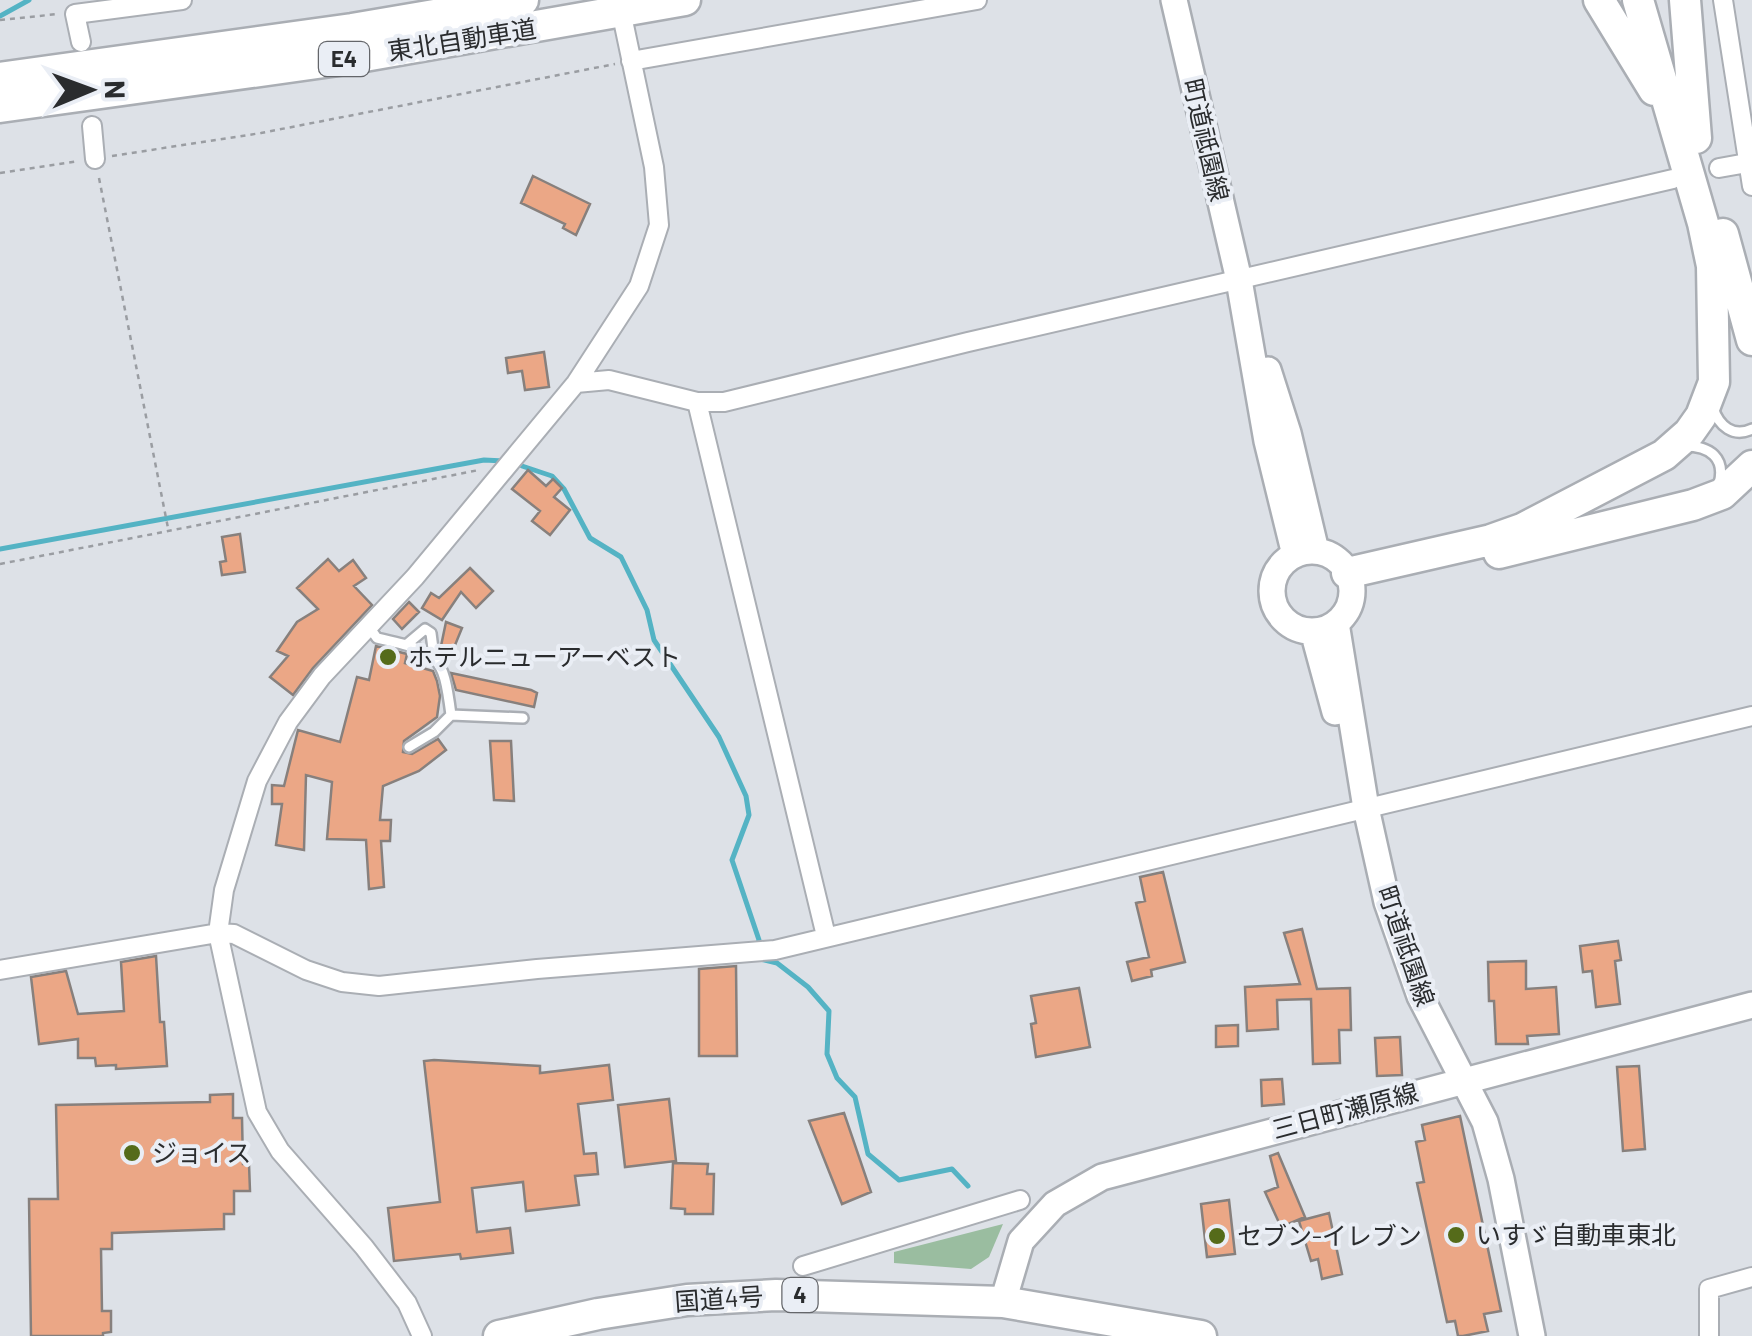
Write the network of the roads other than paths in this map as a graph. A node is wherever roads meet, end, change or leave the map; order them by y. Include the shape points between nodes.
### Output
1 (182, 0) edge
2 (523, 0) edge
3 (686, 0) edge
4 (977, 0) edge
5 (1174, 0) edge
6 (1599, 0) edge
7 (1638, 0) edge
8 (1657, 0) edge
9 (1686, 0) edge
10 (1723, 0) edge
11 (624, 25) dead end
12 (81, 42) dead end
13 (631, 61) junction
14 (0, 78) edge
15 (0, 108) edge
16 (92, 126) dead end
17 (1685, 130) junction
18 (95, 158) road end
19 (1749, 162) edge
20 (1719, 168) dead end
21 (1673, 179) dead end
22 (1752, 186) edge
23 (1239, 280) junction
24 (1752, 340) edge
25 (576, 383) junction
26 (1710, 398) junction
27 (697, 402) junction
28 (1752, 429) edge
29 (1672, 448) junction
30 (1752, 466) edge
31 (1707, 500) junction
32 (1306, 553) junction
33 (1349, 581) junction
34 (368, 625) junction
35 (1324, 627) junction
36 (406, 644) junction
37 (434, 657) junction
38 (451, 715) junction
39 (1752, 716) edge
40 (523, 718) dead end
41 (409, 747) dead end
42 (1366, 808) junction
43 (218, 932) junction
44 (826, 936) junction
45 (0, 970) edge
46 (1752, 1004) edge
47 (1462, 1080) junction
48 (1020, 1200) dead end
49 (803, 1266) dead end
50 (1752, 1277) edge
51 (1003, 1302) junction
52 (422, 1336) edge
53 (499, 1336) edge
54 (1202, 1336) edge
55 (1532, 1336) edge
56 (1709, 1336) edge

1 - 12 street via 75,14
2 - 14 highway, 東北自動車道 / E4
3 - 15 highway, 東北自動車道 / E4 via 372,55
4 - 13 street
5 - 23 street, 町道祗園線
6 - 17 highway
7 - 17 highway
8 - 17 highway
9 - 17 highway
10 - 19 street
11 - 13 street
13 - 25 street via 659,226 639,286
16 - 18 street
17 - 24 highway
17 - 26 highway via 1712,266
19 - 20 street
19 - 22 street
21 - 23 street
23 - 27 street via 724,402
23 - 32 street, 町道祗園線 via 1288,433
25 - 27 street via 609,380
25 - 34 street via 416,577
26 - 28 lane via 1727,429
26 - 29 highway
27 - 44 street
29 - 31 lane via 1702,447 1718,458 1722,480
29 - 33 highway via 1522,529
30 - 31 highway
31 - 33 highway
32 - 33 street via 1334,558
32 - 35 street via 1280,566 1274,603 1289,624
33 - 35 street via 1348,608
34 - 36 lane via 377,638
34 - 43 street via 288,722 257,781
35 - 42 street, 町道祗園線
36 - 37 lane
36 - 37 lane via 425,629
37 - 38 lane via 445,670
38 - 40 lane
38 - 41 lane
39 - 42 street
42 - 44 street
42 - 47 street, 町道祗園線 via 1387,902 1420,996
43 - 44 street via 324,976 379,986 775,950
43 - 45 street
43 - 52 street via 257,1112 280,1151 407,1302
46 - 47 street, 三日町瀬原線
47 - 51 street, 三日町瀬原線 via 1102,1177 1055,1204 1021,1241
47 - 55 street, 町道祗園線 via 1485,1122 1502,1179
48 - 49 street
50 - 56 street via 1709,1290
51 - 53 highway, 国道4号 / 4 via 704,1299
51 - 54 highway, 4

